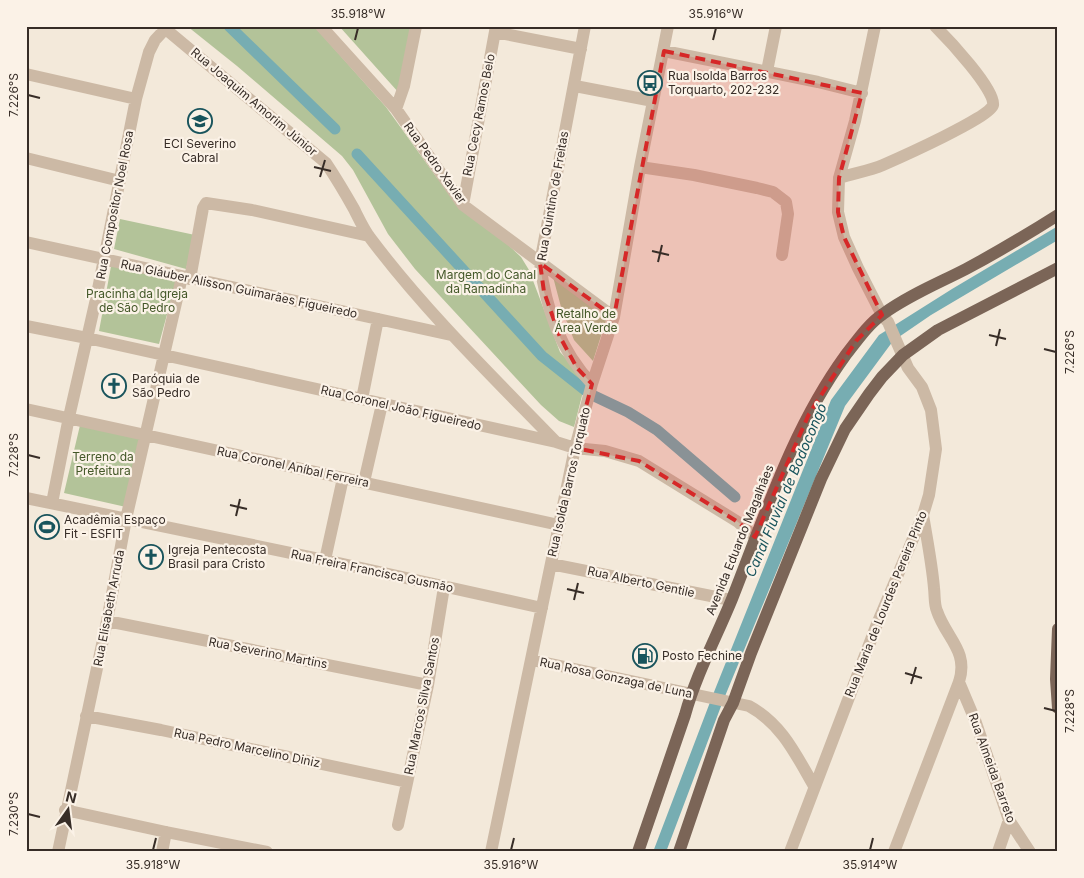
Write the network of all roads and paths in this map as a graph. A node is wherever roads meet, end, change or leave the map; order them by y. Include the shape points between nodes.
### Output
1 (321, 26) edge
2 (416, 26) edge
3 (585, 26) edge
4 (668, 26) edge
5 (776, 26) edge
6 (875, 26) edge
7 (935, 26) edge
8 (165, 27) edge
9 (496, 29) edge
10 (581, 50) junction
11 (664, 51) junction
12 (767, 71) junction
13 (26, 74) edge
14 (575, 86) junction
15 (862, 94) junction
16 (136, 99) junction
17 (654, 101) junction
18 (396, 109) junction
19 (26, 158) edge
20 (640, 167) junction
21 (839, 178) junction
22 (120, 181) junction
23 (463, 205) junction
24 (1058, 215) edge
25 (369, 236) junction
26 (26, 242) edge
27 (782, 255) dead end
28 (104, 259) junction
29 (540, 263) junction
30 (1058, 268) edge
31 (186, 278) junction
32 (614, 317) junction
33 (885, 318) junction
34 (378, 319) junction
35 (26, 326) edge
36 (451, 335) junction
37 (87, 338) junction
38 (904, 355) junction
39 (164, 356) junction
40 (592, 384) junction
41 (362, 399) junction
42 (382, 404) junction
43 (26, 408) edge
44 (69, 417) junction
45 (146, 435) junction
46 (556, 442) junction
47 (575, 448) junction
48 (343, 478) junction
49 (364, 482) junction
50 (27, 500) edge
51 (52, 503) junction
52 (923, 514) junction
53 (126, 520) junction
54 (559, 525) junction
55 (755, 537) junction
56 (324, 560) junction
57 (551, 564) junction
58 (444, 587) junction
59 (731, 600) junction
60 (542, 608) junction
61 (108, 621) junction
62 (1058, 629) edge
63 (532, 660) junction
64 (959, 682) junction
65 (428, 685) junction
66 (695, 695) junction
67 (729, 702) junction
68 (1058, 708) edge
69 (86, 716) junction
70 (407, 782) junction
71 (814, 786) junction
72 (65, 810) junction
73 (1009, 820) junction
74 (398, 824) dead end
75 (166, 832) junction
76 (58, 852) edge
77 (162, 852) edge
78 (267, 852) edge
79 (491, 852) edge
80 (638, 852) edge
81 (679, 852) edge
82 (790, 852) edge
83 (894, 852) edge
84 (998, 852) edge
85 (1030, 852) edge

1 - 18 street, Rua Pedro Xavier
2 - 18 street
3 - 10 street, Rua Quintino de Freitas
4 - 11 street, Rua Isolda Barros Torquato
5 - 12 street
6 - 15 street, Rua Maria de Lourdes Pereira Pinto
7 - 21 street via 976,71 991,96 993,104 988,112 882,166
8 - 16 street, Rua Compositor Noel Rosa via 150,52
8 - 25 street, Rua Joaquim Amorim Júnior via 326,163
9 - 10 street
9 - 23 street, Rua Cecy Ramos Belo
10 - 14 street, Rua Quintino de Freitas
11 - 12 street
11 - 17 street, Rua Isolda Barros Torquato
12 - 15 street
13 - 16 street
14 - 17 street
14 - 29 street, Rua Quintino de Freitas
15 - 21 street, Rua Maria de Lourdes Pereira Pinto
16 - 22 street, Rua Compositor Noel Rosa
17 - 20 street, Rua Isolda Barros Torquato
18 - 23 street, Rua Pedro Xavier
19 - 22 street
20 - 27 street via 773,192 786,202 788,214
20 - 32 street, Rua Isolda Barros Torquato
21 - 33 street, Rua Maria de Lourdes Pereira Pinto via 838,212 844,237
22 - 28 street, Rua Compositor Noel Rosa
23 - 29 street, Rua Pedro Xavier
24 - 33 main road, Avenida Eduardo Magalhães via 965,270 934,284
25 - 31 street, Rua Elisabeth Arruda via 206,203
25 - 36 street, Rua Joaquim Amorim Júnior
26 - 28 street, Rua Gláuber Alisson Guimarães Figueiredo
28 - 31 street, Rua Gláuber Alisson Guimarães Figueiredo
28 - 37 street, Rua Compositor Noel Rosa
29 - 32 street, Rua Pedro Xavier
29 - 40 street, Rua Quintino de Freitas via 544,292 560,337 577,368
30 - 38 main road via 938,330
31 - 34 street, Rua Gláuber Alisson Guimarães Figueiredo
31 - 39 street, Rua Elisabeth Arruda
32 - 40 street, Rua Isolda Barros Torquato
33 - 38 street, Rua Maria de Lourdes Pereira Pinto
33 - 55 main road, Avenida Eduardo Magalhães via 856,342 834,372 794,443
34 - 36 street, Rua Gláuber Alisson Guimarães Figueiredo
34 - 41 street
35 - 37 street, Rua Coronel João Figueiredo
36 - 46 street, Rua Joaquim Amorim Júnior
37 - 39 street, Rua Coronel João Figueiredo
37 - 44 street, Rua Compositor Noel Rosa
38 - 52 street, Rua Maria de Lourdes Pereira Pinto via 908,368 922,388 935,429 936,449
38 - 67 main road via 869,394 836,446
39 - 41 street, Rua Coronel João Figueiredo
39 - 45 street, Rua Elisabeth Arruda
40 - 47 street, Rua Isolda Barros Torquato
41 - 42 street, Rua Coronel João Figueiredo
42 - 46 street, Rua Coronel João Figueiredo
42 - 49 street
43 - 44 street, Rua Coronel Aníbal Ferreira
44 - 45 street, Rua Coronel Aníbal Ferreira
44 - 51 street, Rua Compositor Noel Rosa
45 - 48 street, Rua Coronel Aníbal Ferreira
45 - 53 street, Rua Elisabeth Arruda
46 - 47 street, Rua Coronel João Figueiredo
47 - 54 street, Rua Isolda Barros Torquato
47 - 55 street, Rua Coronel João Figueiredo via 605,452 639,462 738,522
48 - 49 street, Rua Coronel Aníbal Ferreira
48 - 56 street
49 - 54 street, Rua Coronel Aníbal Ferreira
50 - 51 street, Rua Freira Francisca Gusmão
51 - 53 street, Rua Freira Francisca Gusmão
52 - 64 street, Rua Almeida Barreto via 935,604 961,656 963,666
52 - 71 street, Rua Maria de Lourdes Pereira Pinto
53 - 56 street, Rua Freira Francisca Gusmão
53 - 61 street, Rua Elisabeth Arruda
54 - 57 street, Rua Isolda Barros Torquato
55 - 59 main road, Avenida Eduardo Magalhães
56 - 58 street, Rua Freira Francisca Gusmão
57 - 59 street, Rua Alberto Gentile
57 - 60 street, Rua Isolda Barros Torquato
58 - 60 street, Rua Freira Francisca Gusmão
58 - 65 street, Rua Marcos Silva Santos
59 - 66 main road, Avenida Eduardo Magalhães
60 - 63 street, Rua Isolda Barros Torquato
61 - 65 street, Rua Severino Martins
61 - 69 street, Rua Elisabeth Arruda
62 - 68 main road
63 - 66 street, Rua Rosa Gonzaga de Luna
63 - 79 street, Rua Isolda Barros Torquato
64 - 73 street, Rua Almeida Barreto
64 - 83 street, Rua Almeida Barreto
65 - 70 street, Rua Marcos Silva Santos
66 - 67 street, Rua Rosa Gonzaga de Luna
66 - 80 main road, Avenida Eduardo Magalhães via 685,715
67 - 71 street, Rua Rosa Gonzaga de Luna via 749,706 775,724
67 - 81 main road
69 - 70 street, Rua Pedro Marcelino Diniz
69 - 72 street, Rua Elisabeth Arruda
70 - 74 street, Rua Marcos Silva Santos
71 - 82 street, Rua Maria de Lourdes Pereira Pinto
72 - 75 street
72 - 76 street, Rua Elisabeth Arruda
73 - 84 street
73 - 85 street, Rua Almeida Barreto
75 - 77 street
75 - 78 street

